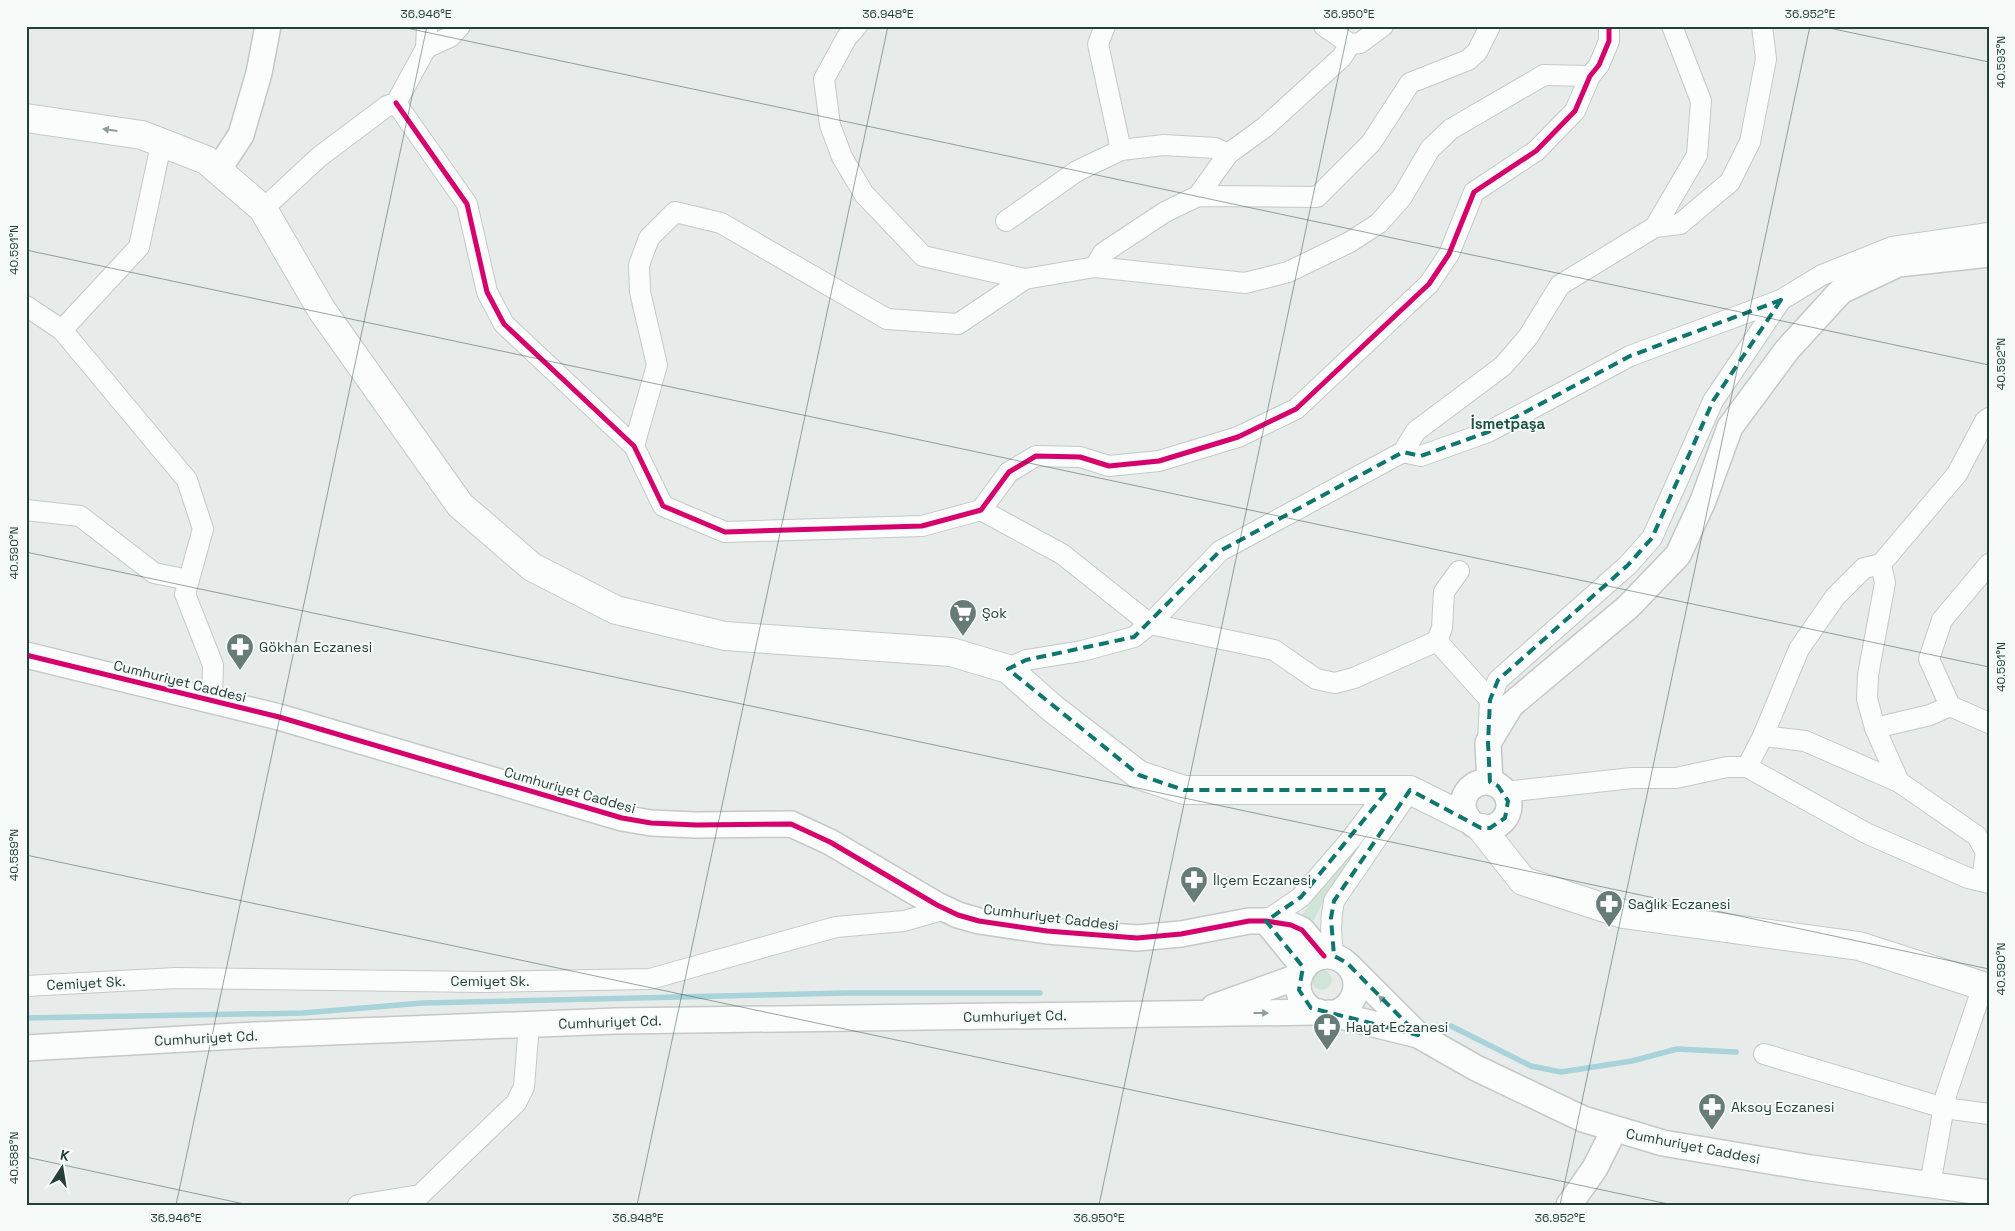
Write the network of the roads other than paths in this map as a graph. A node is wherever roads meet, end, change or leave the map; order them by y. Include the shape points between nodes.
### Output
1 (268, 26) edge
2 (426, 26) edge
3 (460, 26) edge
4 (857, 26) edge
5 (1105, 26) edge
6 (1324, 26) edge
7 (1383, 26) edge
8 (1490, 26) edge
9 (1609, 26) edge
10 (1672, 26) edge
11 (1762, 26) edge
12 (1350, 44) junction
13 (426, 48) junction
14 (1590, 76) junction
15 (396, 103) junction
16 (26, 118) edge
17 (26, 137) edge
18 (1121, 150) junction
19 (159, 154) junction
20 (1228, 154) junction
21 (212, 165) junction
22 (1198, 196) junction
23 (262, 209) junction
24 (1006, 221) dead end
25 (1655, 227) junction
26 (1989, 233) edge
27 (1989, 254) edge
28 (1095, 267) junction
29 (1025, 279) junction
30 (1781, 300) junction
31 (26, 306) edge
32 (62, 330) junction
33 (1989, 418) edge
34 (634, 446) junction
35 (1403, 452) junction
36 (26, 510) edge
37 (981, 510) junction
38 (1881, 564) junction
39 (1989, 564) edge
40 (1459, 571) dead end
41 (189, 580) junction
42 (1150, 624) junction
43 (1437, 641) junction
44 (26, 655) edge
45 (1008, 669) junction
46 (212, 700) junction
47 (1490, 700) junction
48 (1950, 706) junction
49 (1989, 723) edge
50 (1875, 728) junction
51 (1763, 736) junction
52 (1488, 743) junction
53 (1746, 767) junction
54 (1899, 782) junction
55 (1498, 787) junction
56 (1399, 790) junction
57 (1474, 823) junction
58 (1986, 881) edge
59 (946, 909) junction
60 (1266, 921) junction
61 (1322, 965) junction
62 (26, 986) edge
63 (1986, 987) edge
64 (1195, 1013) junction
65 (1324, 1013) junction
66 (529, 1024) junction
67 (1418, 1035) junction
68 (26, 1048) edge
69 (1764, 1054) dead end
70 (1944, 1108) junction
71 (1989, 1114) edge
72 (1614, 1130) junction
73 (1930, 1185) junction
74 (1989, 1193) edge
75 (421, 1200) edge
76 (358, 1205) edge
77 (1569, 1205) edge

1 - 21 street via 241,135
2 - 13 street
3 - 13 street via 450,37
4 - 29 street via 847,37 824,79 830,125 842,157 864,194 923,256
5 - 18 street via 1098,44
6 - 12 street
7 - 12 street via 1360,43
8 - 22 street via 1477,52 1468,60 1410,83 1371,143 1317,197
9 - 14 street via 1609,41 1599,65
10 - 25 street via 1702,100 1698,155
11 - 25 street via 1766,59 1750,142 1730,182 1680,224
12 - 20 street via 1342,57 1265,127
13 - 15 street
14 - 28 street via 1544,75 1451,129 1430,149 1402,197 1379,223 1350,242 1288,272 1245,283
14 - 37 street via 1574,111 1536,151 1474,192 1449,254 1429,284 1296,409 1238,437 1159,461 1109,466 1080,457 1036,456 1009,472
15 - 23 street via 387,106 319,157
15 - 34 street via 467,204 487,292 504,324
21 -> 16 main road via 142,135
17 - 19 main road
18 - 20 street via 1164,145 1215,148
18 - 24 street via 1077,171
19 - 21 main road
19 - 32 street via 139,247
20 - 22 street
21 - 23 main road
22 - 28 street via 1164,212 1103,253
23 - 45 main road via 321,309 460,505 532,567 616,610 725,636 951,652
25 - 35 street via 1560,284 1528,337 1503,366 1416,431
26 - 30 street via 1892,247 1822,275
27 - 52 street via 1898,264 1840,291 1787,350 1730,426 1703,501 1678,555 1628,608 1511,705
28 - 29 street
29 - 34 street via 958,324 887,319 720,223 675,212 649,238 639,265 640,292 657,365
30 - 35 street via 1630,356 1488,432 1421,456
30 - 47 street via 1713,401 1652,538 1628,565 1498,680
31 - 32 street
32 - 41 street via 187,480 203,529
33 - 38 street via 1957,474
34 - 37 street via 663,506 725,532 922,526
35 - 42 street via 1220,551
36 - 41 street via 80,516 154,573
37 - 42 street via 1062,554
38 - 50 street via 1885,583 1868,674 1867,699
38 - 51 street via 1864,568 1834,597 1799,649
39 - 48 street via 1942,620 1929,659
40 - 43 street via 1444,592 1442,628
41 - 46 street via 185,594 213,665
42 - 43 street via 1274,650 1316,679 1335,683 1354,678
42 - 45 street via 1134,637 1082,651 1026,660
43 - 47 street
44 - 46 street, Cumhuriyet Caddesi
45 - 56 main road via 1052,708 1139,775 1184,790
46 - 59 street, Cumhuriyet Caddesi via 279,716 622,818 696,826 791,824 805,828
47 - 52 street
48 - 49 street
48 - 50 street via 1930,715
50 - 54 street
51 - 53 street
51 - 54 street via 1805,742
52 - 55 street
53 - 55 street via 1727,766 1676,778
53 - 58 street via 1866,833 1968,878
54 - 58 street via 1977,836 1986,852
55 - 57 street via 1508,810 1505,818 1490,828
55 - 57 street via 1481,782 1466,792 1463,800
56 - 57 main road
56 - 60 street via 1301,897
56 - 61 street via 1334,901
57 - 63 main road via 1523,881 1623,914 1859,946
59 - 60 street, Cumhuriyet Caddesi via 1011,926 1137,938
59 - 62 street, Cemiyet Sk. via 904,921 836,927 650,979 483,982 176,978
60 - 61 street, Cumhuriyet Caddesi via 1302,930
61 - 64 street
61 - 65 street via 1299,990 1311,1008
61 - 65 street via 1356,980 1352,999 1342,1009
67 -> 61 street, Cumhuriyet Caddesi
63 - 70 street
64 -> 65 street, Cumhuriyet Cd.
64 - 66 street, Cumhuriyet Cd.
65 - 67 street, Cumhuriyet Caddesi
66 - 68 street, Cumhuriyet Cd.
66 - 75 street via 524,1088 516,1103
67 - 72 street, Cumhuriyet Caddesi via 1523,1091
69 - 70 street
70 - 71 street
70 - 73 street
72 - 73 street, Cumhuriyet Caddesi via 1672,1144
72 - 77 street via 1595,1168
73 - 74 street, Cumhuriyet Caddesi
75 - 76 street

